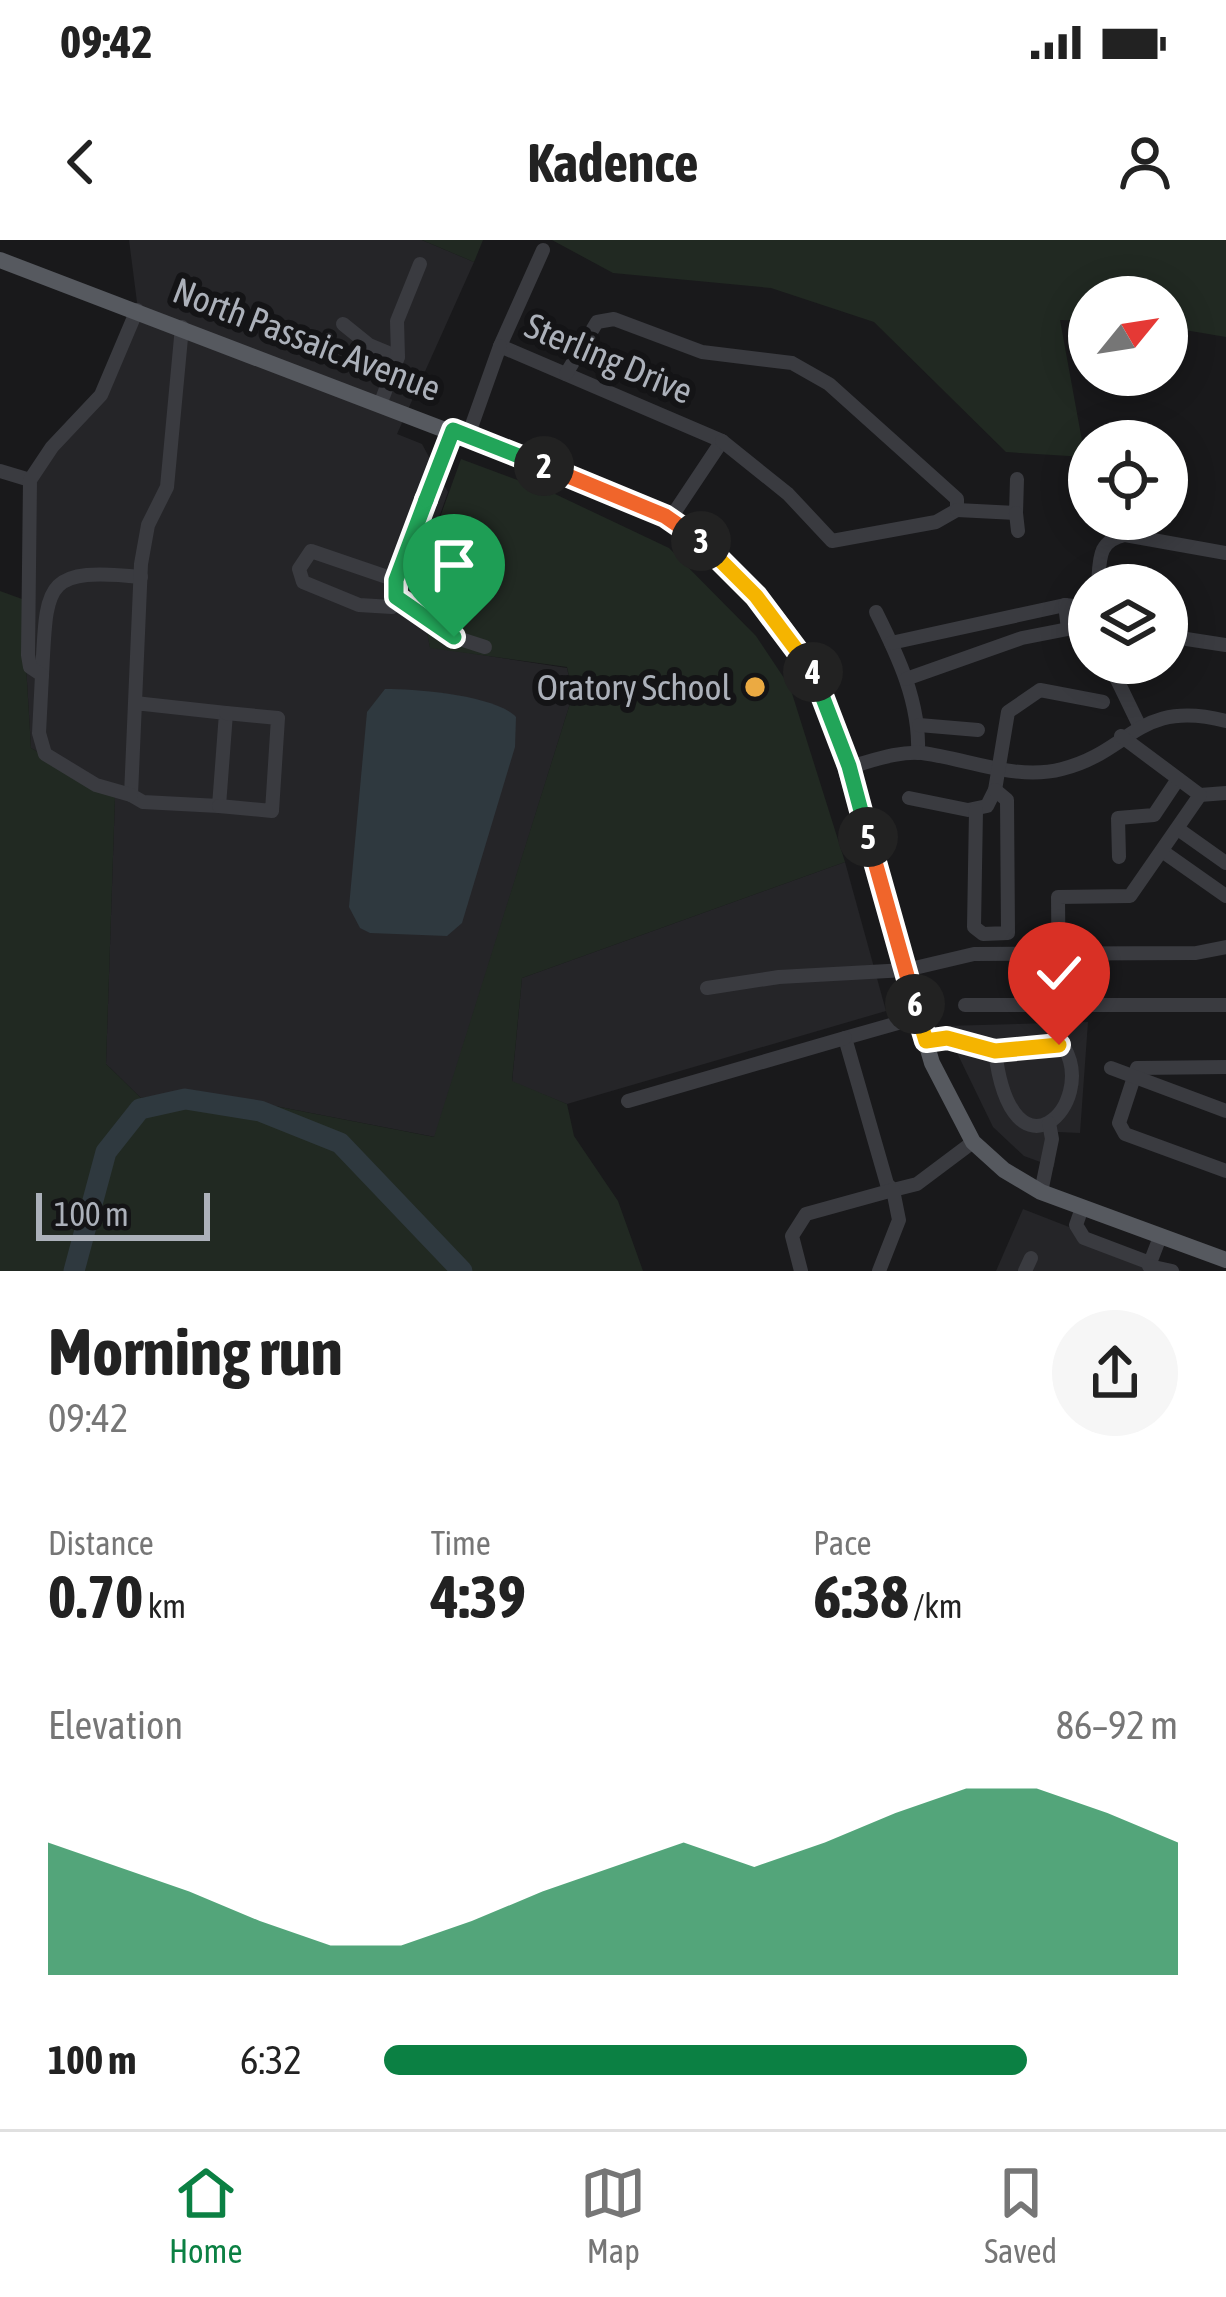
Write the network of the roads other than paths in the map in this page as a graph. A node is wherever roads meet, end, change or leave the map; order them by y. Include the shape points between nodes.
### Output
1 (543, 250) dead end
2 (0, 260) edge
3 (420, 264) dead end
4 (137, 310) junction
5 (343, 324) dead end
6 (182, 327) junction
7 (500, 346) junction
8 (398, 357) junction
9 (566, 374) junction
10 (381, 402) junction
11 (460, 433) junction
12 (722, 441) junction
13 (0, 471) edge
14 (1017, 479) dead end
15 (30, 486) junction
16 (1016, 513) junction
17 (953, 514) junction
18 (670, 519) junction
19 (1018, 531) dead end
20 (1226, 554) edge
21 (1100, 564) edge
22 (141, 577) junction
23 (396, 580) junction
24 (396, 597) junction
25 (1065, 605) junction
26 (1068, 605) edge
27 (876, 612) dead end
28 (1188, 639) edge
29 (891, 643) junction
30 (1226, 645) edge
31 (485, 647) dead end
32 (42, 675) junction
33 (906, 679) junction
34 (1119, 684) edge
35 (1103, 702) dead end
36 (135, 703) junction
37 (226, 713) junction
38 (1226, 721) edge
39 (919, 725) junction
40 (1139, 725) junction
41 (978, 730) dead end
42 (1120, 736) junction
43 (918, 753) junction
44 (849, 766) junction
45 (995, 767) junction
46 (1178, 779) junction
47 (995, 790) junction
48 (1226, 793) edge
49 (131, 795) junction
50 (1200, 795) junction
51 (909, 798) dead end
52 (219, 806) junction
53 (976, 810) junction
54 (1178, 829) junction
55 (1162, 850) junction
56 (1119, 857) dead end
57 (1226, 863) edge
58 (1226, 896) edge
59 (995, 934) junction
60 (1226, 947) edge
61 (995, 953) junction
62 (1059, 953) junction
63 (906, 970) junction
64 (706, 988) dead end
65 (1059, 1003) junction
66 (965, 1004) dead end
67 (1226, 1005) edge
68 (919, 1017) junction
69 (845, 1038) junction
70 (926, 1041) junction
71 (995, 1051) junction
72 (1226, 1066) edge
73 (1111, 1067) dead end
74 (1133, 1077) junction
75 (628, 1101) dead end
76 (1226, 1112) edge
77 (1048, 1123) junction
78 (973, 1142) junction
79 (1226, 1171) edge
80 (893, 1190) junction
81 (1041, 1192) junction
82 (1082, 1208) junction
83 (1160, 1237) junction
84 (1226, 1260) edge
85 (1149, 1267) edge
86 (801, 1271) edge
87 (879, 1271) edge
88 (1172, 1271) edge

1 - 7 street, Sterling Drive
2 - 4 main road, North Passaic Avenue
3 - 8 street via 397,321
4 - 6 main road, North Passaic Avenue
4 - 15 street via 101,395 52,447
5 - 8 street
6 - 10 main road, North Passaic Avenue
6 - 22 street via 167,487 148,525
7 - 9 street, Sterling Drive
7 - 11 street
8 - 10 street
9 - 12 street, Sterling Drive
9 - 17 street via 597,322 614,319 703,352 792,362 829,384 957,499
10 - 11 main road, North Passaic Avenue
11 - 18 main road, North Passaic Avenue
11 - 23 street
12 - 17 street, Sterling Drive via 832,541
12 - 18 street, Sterling Drive
13 - 15 street
14 - 16 street
15 - 32 street via 28,655
16 - 17 street
16 - 19 street
18 - 44 main road, North Passaic Avenue via 704,544 790,637 823,692
20 - 21 street via 1125,535 1110,538
22 - 32 street via 83,571 56,588 46,609
22 - 36 street
23 - 24 street
23 - 24 street via 311,551 299,569 303,582 359,605 384,609
24 - 31 street via 454,637
25 - 26 street
25 - 29 street
25 - 33 street via 1068,629
27 - 29 street
28 - 30 street
29 - 33 street
32 - 49 street via 45,754 96,785
33 - 39 street
34 - 40 street
35 - 45 street via 1040,691 1008,712
36 - 37 street
36 - 49 street
37 - 52 street
37 - 52 street via 278,718 272,811
38 - 40 street via 1171,715
39 - 41 street
39 - 43 street
40 - 42 street
42 - 45 street via 1065,769
42 - 46 street
43 - 44 street
43 - 45 street
44 - 63 main road, North Passaic Avenue
45 - 47 street
46 - 50 street
46 - 56 street via 1154,815 1118,818
47 - 53 street
47 - 59 street via 1007,800 1008,933
48 - 50 street
49 - 52 street
50 - 54 street
51 - 53 street
53 - 59 street via 974,927
54 - 55 street
54 - 57 street
55 - 58 street
55 - 62 street via 1130,896 1058,897
59 - 61 street
60 - 62 street
61 - 62 street
61 - 63 street
62 - 65 street
63 - 64 street
63 - 68 main road, North Passaic Avenue
65 - 66 street
65 - 67 street
68 - 69 street
68 - 70 main road, North Passaic Avenue
69 - 75 street
69 - 80 street
70 - 71 street
70 - 78 main road, North Passaic Avenue
71 - 77 street via 1010,1114 1029,1125
71 - 77 street via 1059,1045 1068,1053 1072,1092
72 - 74 street via 1147,1066
73 - 74 street
74 - 76 street
74 - 79 street via 1120,1128
77 - 81 street
78 - 80 street via 917,1184
78 - 81 main road, North Passaic Avenue
80 - 86 street via 806,1214 792,1236
80 - 87 street via 899,1220
81 - 82 main road, North Passaic Avenue
82 - 83 main road, North Passaic Avenue
82 - 85 street via 1076,1225 1084,1238
83 - 84 main road, North Passaic Avenue
83 - 85 street
85 - 88 street

